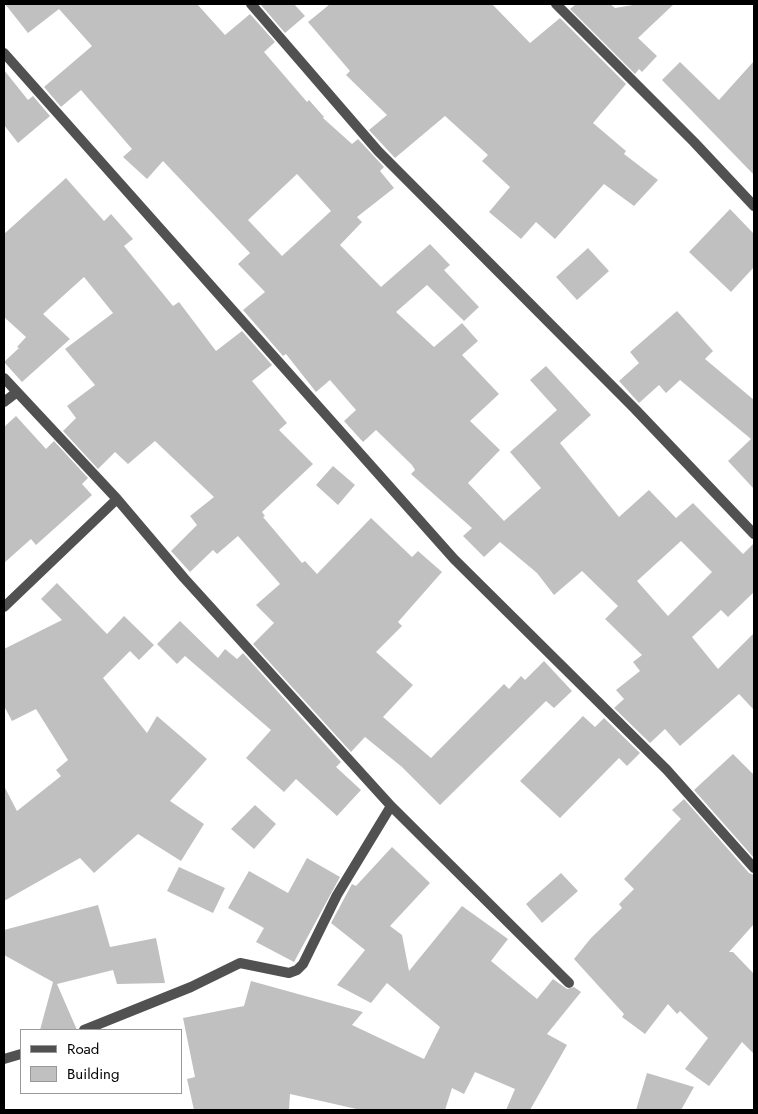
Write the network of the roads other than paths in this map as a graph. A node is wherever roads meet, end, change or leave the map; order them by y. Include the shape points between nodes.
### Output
1 (251, 4) edge
2 (556, 4) edge
3 (4, 53) edge
4 (754, 206) edge
5 (4, 378) edge
6 (17, 392) junction
7 (4, 402) edge
8 (117, 499) junction
9 (754, 534) edge
10 (4, 607) edge
11 (392, 806) junction
12 (754, 868) edge
13 (569, 983) dead end
14 (86, 1029) edge
15 (20, 1054) edge
16 (4, 1059) edge

1 - 9 street via 378,151 636,410
2 - 4 street
3 - 12 street via 454,560 667,770
5 - 6 street
6 - 7 street
6 - 8 street
8 - 10 street
8 - 11 street via 184,578
11 - 13 street
11 - 14 street via 337,895 304,964 297,970 290,973 240,963 191,987
15 - 16 street

